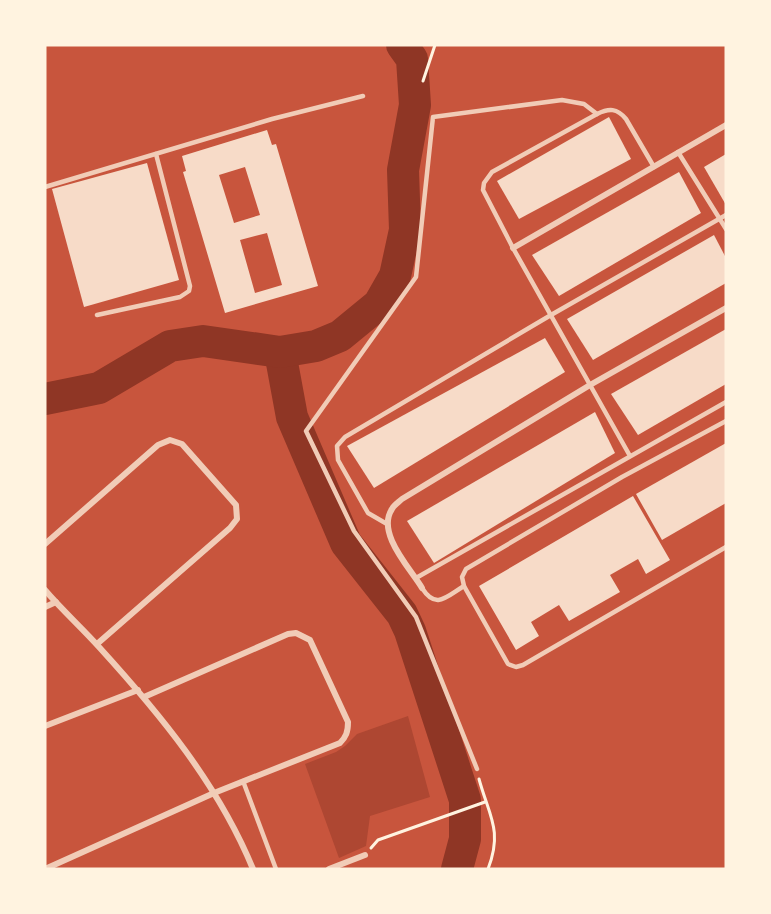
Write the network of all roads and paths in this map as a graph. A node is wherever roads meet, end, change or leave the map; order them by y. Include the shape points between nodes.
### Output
1 (435, 45) edge
2 (423, 81) dead end
3 (363, 96) dead end
4 (597, 114) junction
5 (726, 125) edge
6 (678, 152) junction
7 (156, 154) junction
8 (654, 167) junction
9 (45, 187) edge
10 (726, 215) edge
11 (720, 219) junction
12 (726, 229) edge
13 (513, 248) junction
14 (726, 308) edge
15 (98, 315) dead end
16 (551, 315) junction
17 (590, 385) junction
18 (726, 402) edge
19 (726, 421) edge
20 (630, 456) junction
21 (387, 524) junction
22 (45, 544) edge
23 (726, 547) edge
24 (416, 578) junction
25 (464, 586) junction
26 (422, 588) joint
27 (45, 590) edge
28 (56, 602) junction
29 (45, 606) edge
30 (97, 644) junction
31 (138, 690) junction
32 (144, 697) junction
33 (45, 726) edge
34 (477, 769) joint
35 (243, 781) junction
36 (214, 793) junction
37 (485, 802) junction
38 (365, 855) joint
39 (45, 869) edge
40 (253, 869) edge
41 (276, 869) edge
42 (329, 869) edge
43 (488, 869) edge

1 - 2 path
3 - 7 lane
4 - 8 lane via 609,109 622,113
4 - 13 lane via 487,177 483,190
4 - 34 lane via 584,104 562,100 433,117 416,277 306,431 354,531 416,617
5 - 6 street
6 - 8 street
6 - 11 lane
7 - 9 lane
7 - 15 lane via 189,291 180,297
8 - 13 street
10 - 11 lane
11 - 12 lane
11 - 16 lane
13 - 16 lane
14 - 17 street
16 - 17 lane
16 - 21 lane via 345,436 337,446 338,460 368,513
17 - 20 lane
17 - 21 street via 402,499 391,509
18 - 20 lane
19 - 25 lane via 466,569 462,577
20 - 24 lane
21 - 24 street via 390,540
22 - 30 street via 158,445 170,440 182,444 236,505 237,519 230,528
23 - 25 lane via 516,667 508,664
24 - 26 street
25 - 26 lane via 434,601
27 - 28 street
28 - 29 street
28 - 30 street
30 - 31 street
31 - 32 street
31 - 33 street
32 - 35 street via 288,634 296,633 310,640 348,722 345,738
32 - 36 street
34 - 37 path
35 - 36 street
35 - 41 lane
36 - 39 street
36 - 40 street via 238,833
37 - 38 path via 378,840
37 - 43 path via 495,830
38 - 42 street

